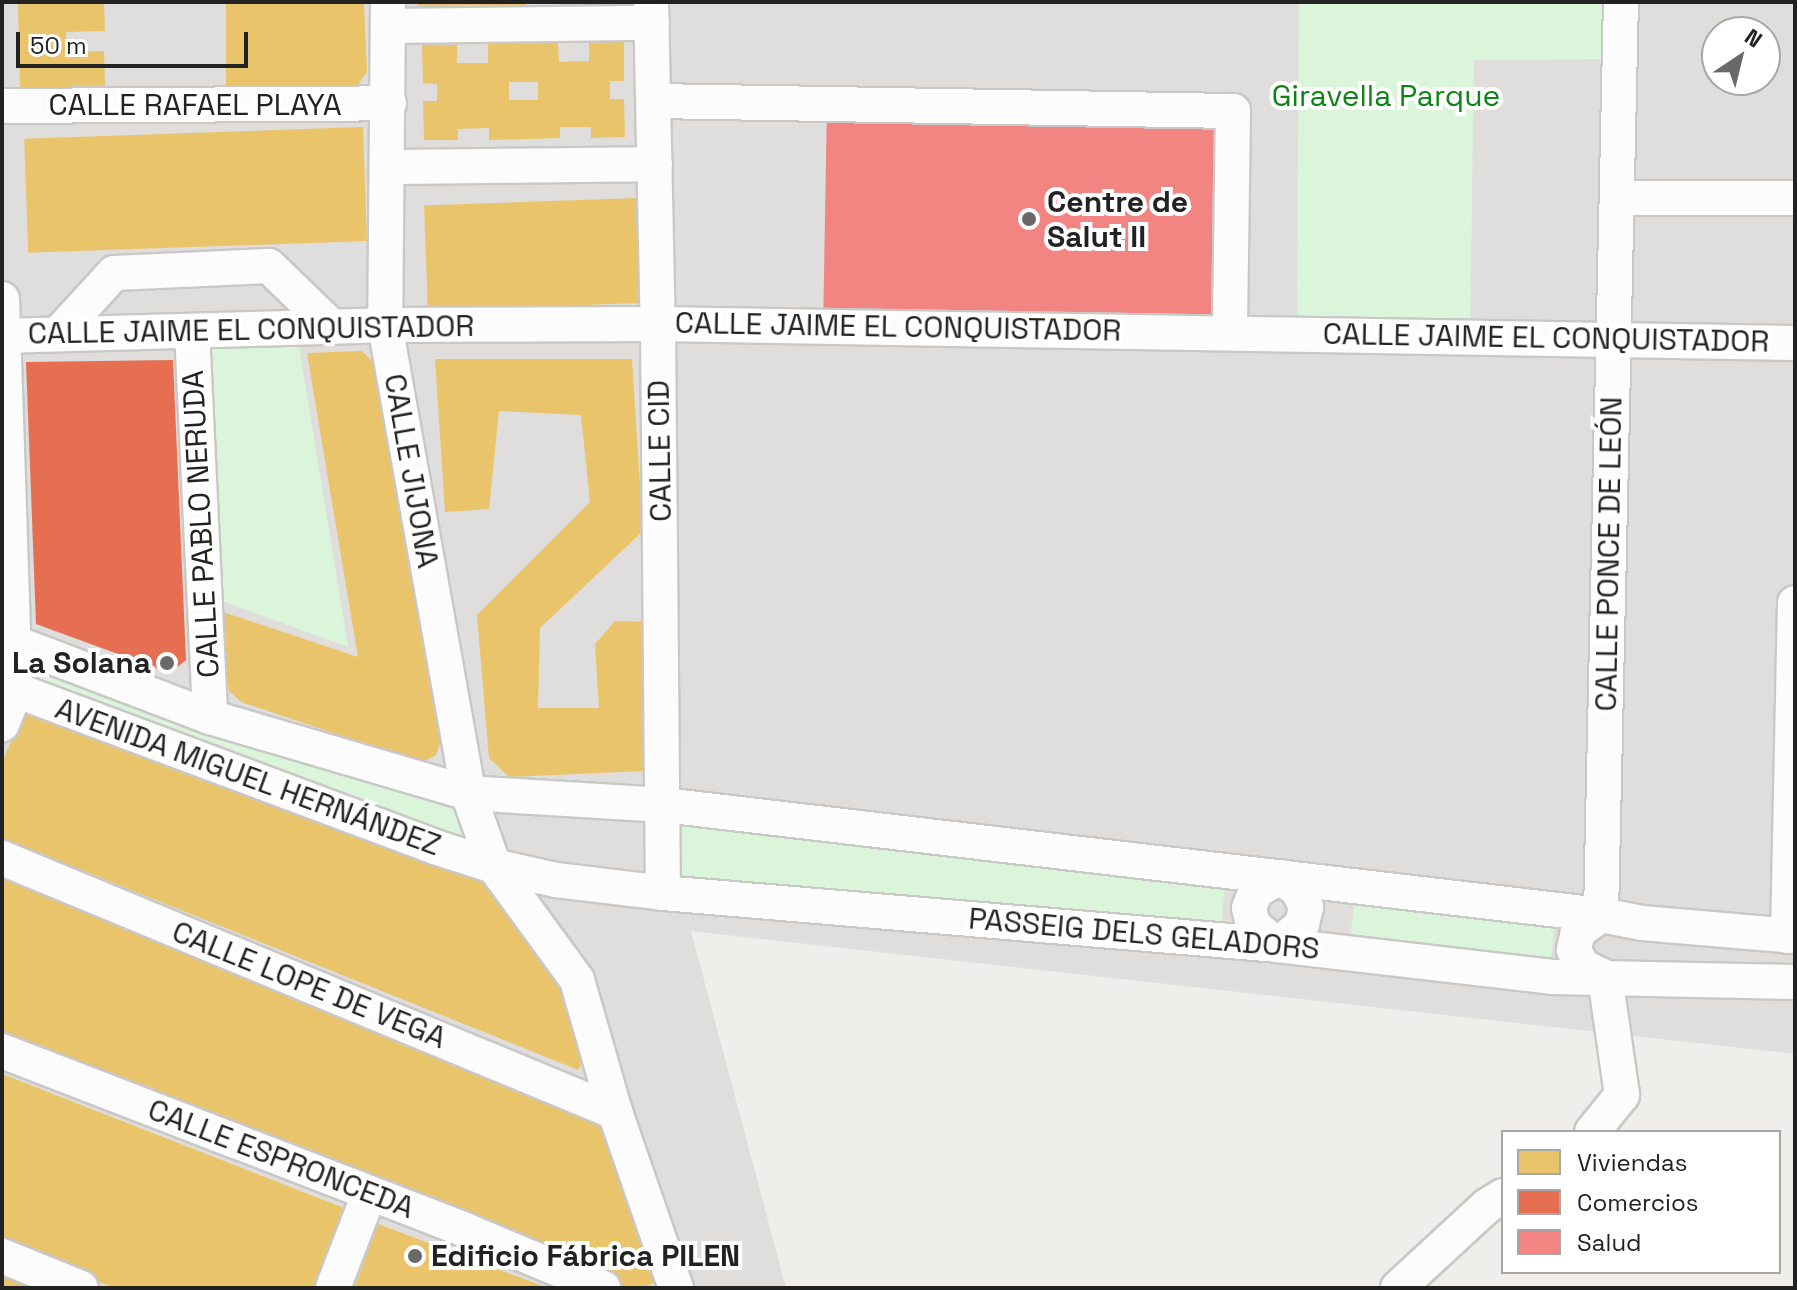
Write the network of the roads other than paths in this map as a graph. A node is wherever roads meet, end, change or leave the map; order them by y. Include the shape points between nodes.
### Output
1 (1621, 2) edge
2 (651, 13) edge
3 (388, 14) edge
4 (654, 101) junction
5 (389, 103) junction
6 (2, 106) edge
7 (655, 164) junction
8 (389, 167) junction
9 (1618, 198) junction
10 (1795, 198) edge
11 (2, 299) edge
12 (658, 324) junction
13 (385, 325) junction
14 (332, 327) junction
15 (192, 331) junction
16 (60, 332) junction
17 (1230, 333) junction
18 (2, 336) edge
19 (1614, 338) junction
20 (1795, 343) edge
21 (1795, 603) edge
22 (8, 641) edge
23 (8, 689) edge
24 (210, 717) junction
25 (2, 724) edge
26 (468, 793) junction
27 (664, 805) junction
28 (2, 858) edge
29 (494, 866) junction
30 (1280, 877) junction
31 (663, 893) junction
32 (1601, 915) junction
33 (1793, 934) edge
34 (1277, 945) junction
35 (1605, 977) junction
36 (1795, 982) edge
37 (2, 1051) edge
38 (615, 1112) junction
39 (1594, 1130) edge
40 (369, 1194) junction
41 (1501, 1197) edge
42 (2, 1256) edge
43 (81, 1288) edge
44 (333, 1288) edge
45 (603, 1288) edge
46 (676, 1288) edge
47 (1398, 1288) edge

1 - 9 street, CALLE PONCE DE LEÓN
2 - 3 street
2 - 4 street, CALLE CID
3 - 5 street, CALLE JIJONA
4 - 7 street, CALLE CID
4 - 17 street via 1233,111
5 - 6 street, CALLE RAFAEL PLAYA
5 - 8 street, CALLE JIJONA
7 - 8 street
7 - 12 street, CALLE CID
8 - 13 street, CALLE JIJONA
9 - 10 street
9 - 19 street, CALLE PONCE DE LEÓN
11 - 18 street
12 - 13 street, CALLE JAIME EL CONQUISTADOR
12 - 17 street, CALLE JAIME EL CONQUISTADOR
12 - 27 street, CALLE CID
13 - 14 street, CALLE JAIME EL CONQUISTADOR
13 - 26 street, CALLE JIJONA
14 - 15 street, CALLE JAIME EL CONQUISTADOR
14 - 16 street via 269,266 114,273
15 - 16 street, CALLE JAIME EL CONQUISTADOR
15 - 24 street, CALLE PABLO NERUDA
16 - 18 street, CALLE JAIME EL CONQUISTADOR
17 - 19 street, CALLE JAIME EL CONQUISTADOR
18 - 22 street
19 - 20 street, CALLE JAIME EL CONQUISTADOR
19 - 32 street, CALLE PONCE DE LEÓN
21 - 33 street
22 - 23 street
22 - 24 street
23 - 25 street
23 - 29 street, AVENIDA MIGUEL HERNÁNDEZ
24 - 26 street
26 - 27 street
26 - 29 street, CALLE JIJONA
27 - 30 street
27 - 31 street, CALLE CID
28 - 38 street, CALLE LOPE DE VEGA
29 - 31 street, PASSEIG DELS GELADORS via 556,880
29 - 38 street, CALLE JIJONA via 577,980
30 - 32 street
30 - 34 street via 1256,891 1249,908 1253,925
31 - 34 street, PASSEIG DELS GELADORS
32 - 33 street
32 - 35 street via 1578,932 1574,950 1582,966
34 - 35 street, PASSEIG DELS GELADORS via 1552,977
35 - 36 street, PASSEIG DELS GELADORS
35 - 39 street via 1622,1095
37 - 40 street, CALLE ESPRONCEDA
38 - 46 street, CALLE JIJONA
40 - 44 street
40 - 45 street, CALLE ESPRONCEDA
41 - 47 street
42 - 43 street

